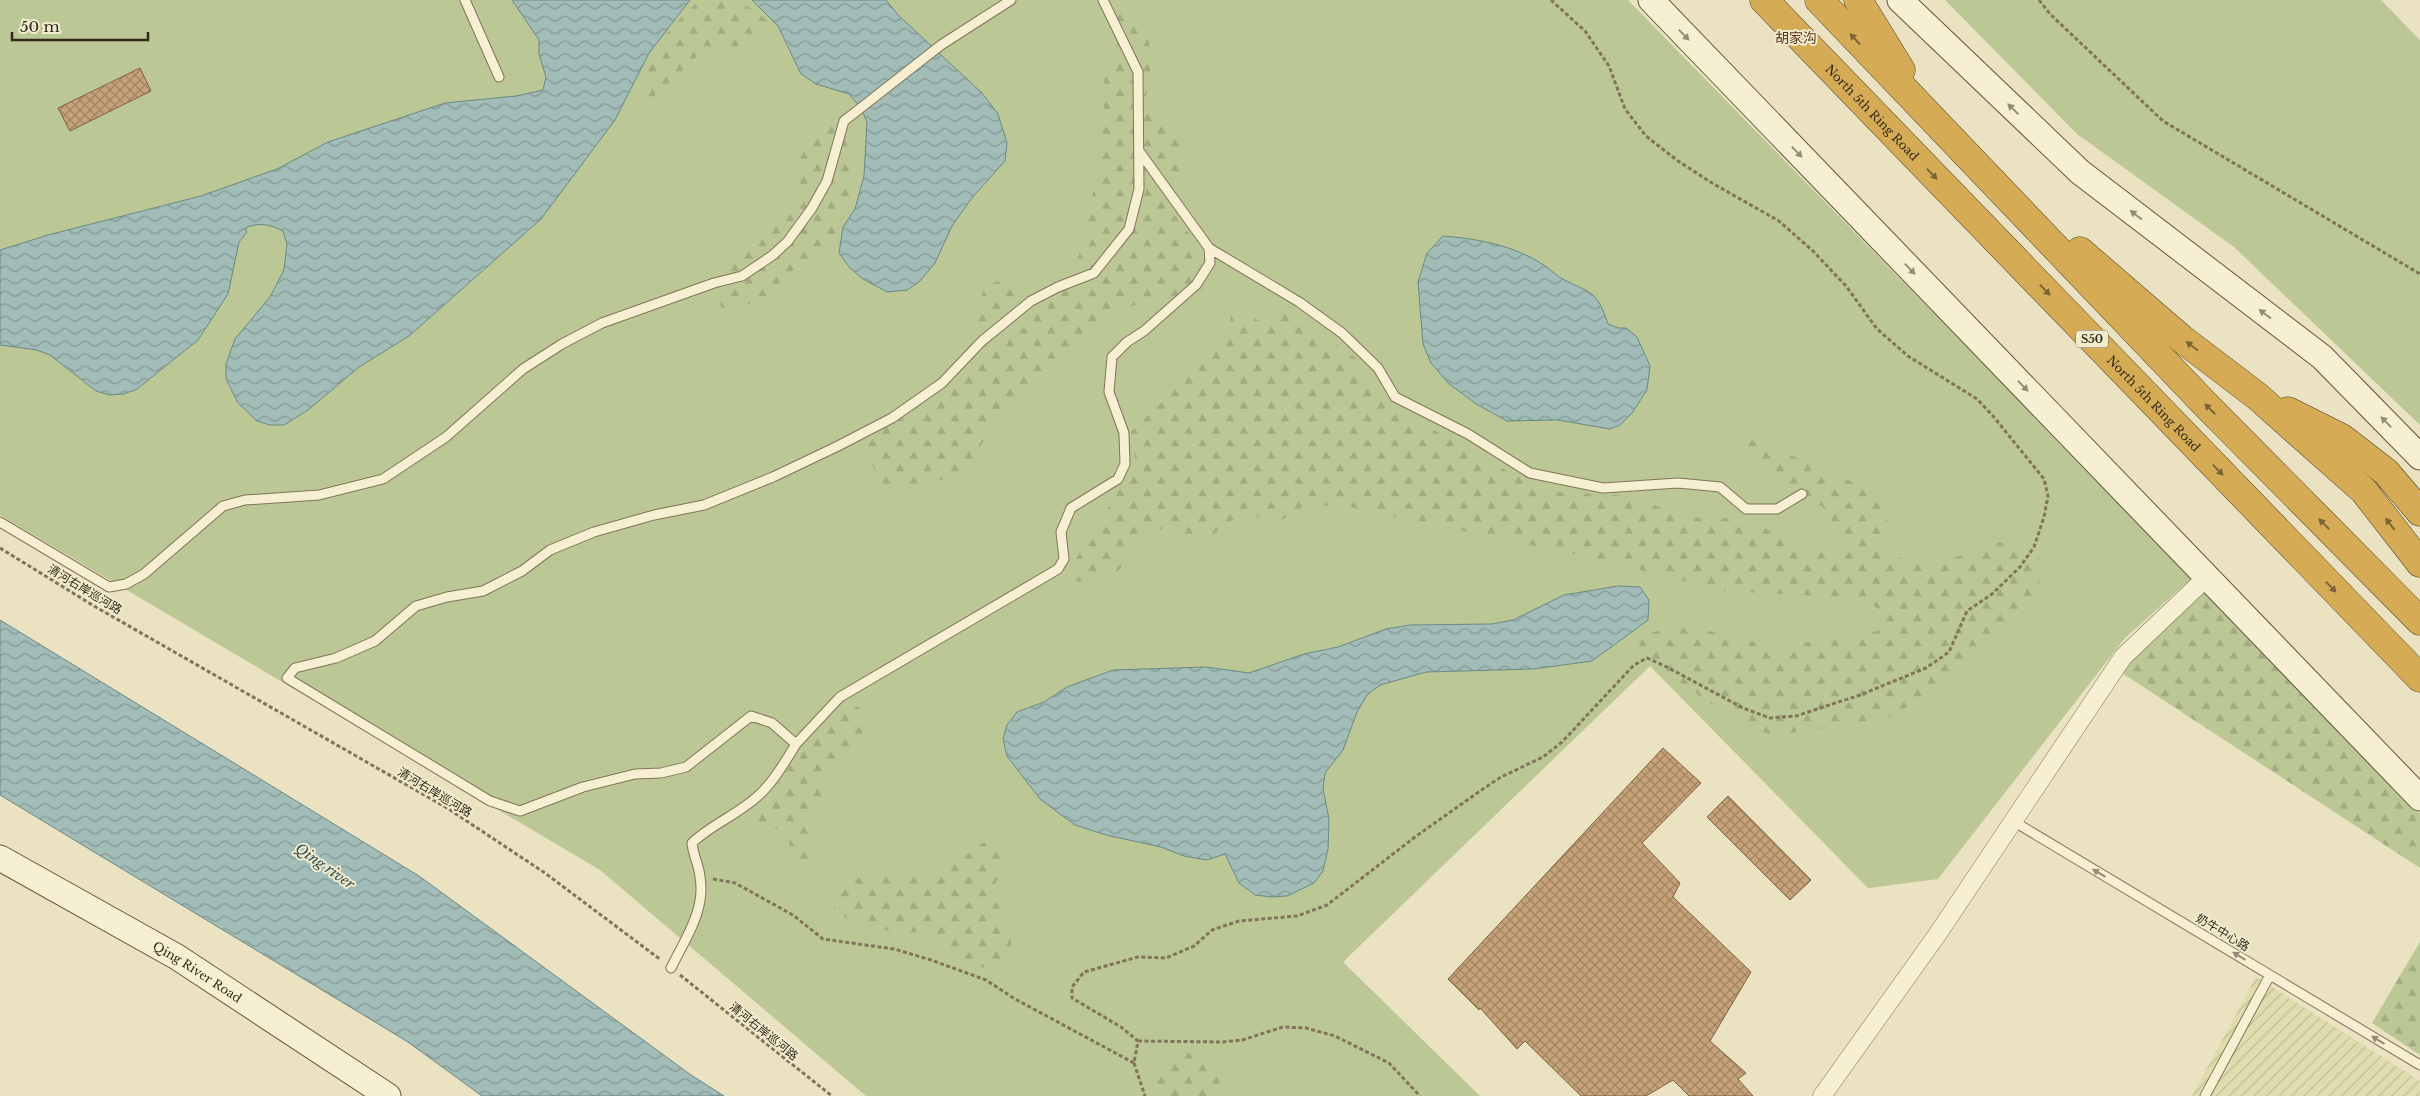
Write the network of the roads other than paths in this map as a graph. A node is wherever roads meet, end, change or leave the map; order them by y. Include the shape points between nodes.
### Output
1 (465, 0) edge
2 (1011, 0) edge
3 (1103, 0) edge
4 (1650, 0) edge
5 (1764, 0) edge
6 (1818, 0) edge
7 (1858, 0) edge
8 (1900, 0) edge
9 (498, 77) dead end
10 (1929, 117) junction
11 (1949, 137) junction
12 (1139, 150) junction
13 (1209, 248) junction
14 (2257, 396) junction
15 (2420, 457) edge
16 (1802, 494) dead end
17 (2420, 512) edge
18 (0, 522) edge
19 (2420, 563) edge
20 (2207, 577) junction
21 (2420, 621) edge
22 (2418, 676) edge
23 (796, 744) junction
24 (2420, 798) edge
25 (2013, 821) junction
26 (0, 858) edge
27 (670, 968) road end
28 (2270, 975) junction
29 (2420, 1065) edge
30 (388, 1096) edge
31 (1822, 1096) edge
32 (2205, 1096) edge

1 - 9 lane
2 - 18 lane via 941,45 844,121 827,181 788,241 773,255 742,276 602,323 562,344 523,369 446,437 383,479 319,495 245,500 223,506 144,574 126,584 109,587
3 - 12 lane via 1138,72
4 -> 20 street
5 -> 22 highway, North 5th Ring Road / S50
10 -> 6 highway
7 - 10 highway
15 -> 8 street via 2322,357 2080,172
10 - 11 highway
14 -> 11 highway via 2182,339
21 -> 11 highway via 2205,404
12 - 13 lane
12 - 23 lane via 1139,189 1129,229 1094,273 1031,301 982,341 942,383 892,418 773,477 704,505 594,532 550,550 522,571 483,591 416,606 375,641 336,658 295,668 287,678 490,801 520,811 583,787 686,766 751,716 772,722
13 - 16 lane via 1299,302 1342,333 1378,368 1395,397 1468,434 1530,474 1603,488 1678,483 1720,487 1746,509 1777,509
13 - 23 lane via 1210,263 1196,285 1112,357 1109,392 1124,433 1125,464 1118,479 1070,508 1061,532 1064,559 1058,569 840,697
14 - 17 highway via 2342,438 2386,472
19 -> 14 highway via 2364,491
20 - 24 street
20 - 25 street via 2124,657
23 - 27 lane via 780,771 758,796 692,843 700,876 700,908
28 -> 25 lane, 奶牛中心路
25 - 31 street via 1937,935
26 - 30 street, Qing River Road via 177,957
29 -> 28 lane, 奶牛中心路
28 - 32 lane

